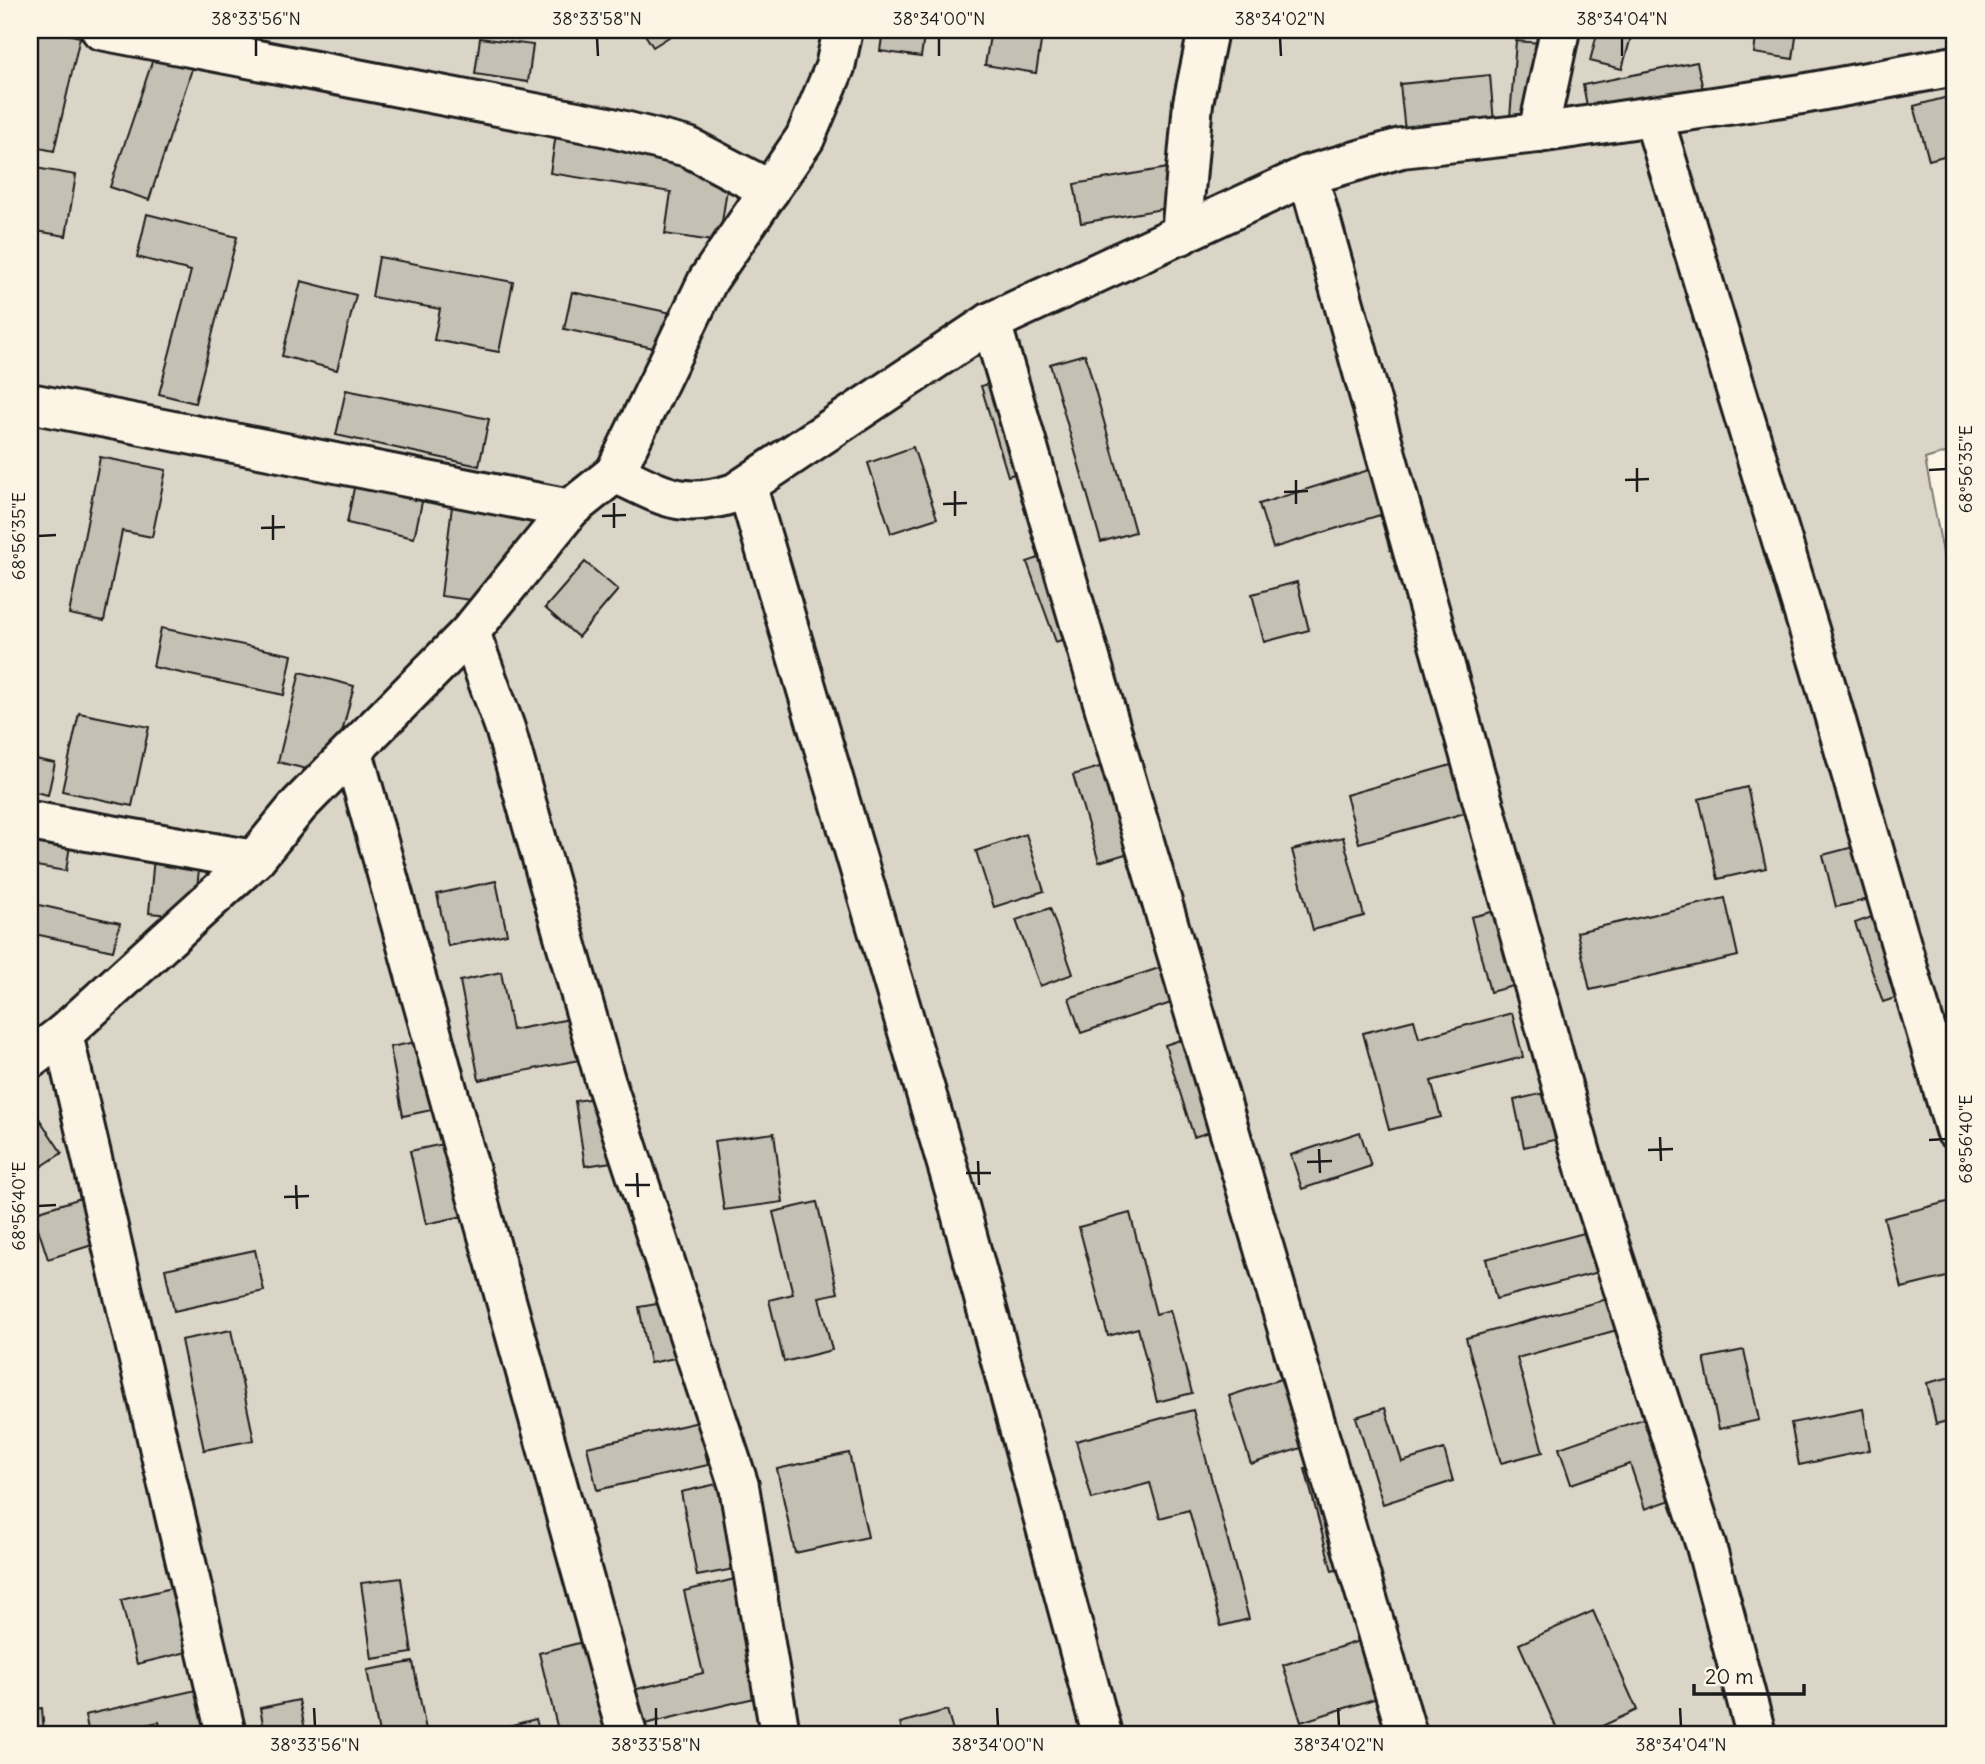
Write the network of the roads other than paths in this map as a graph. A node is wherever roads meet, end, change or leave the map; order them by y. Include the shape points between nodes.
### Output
1 (101, 30) edge
2 (843, 30) edge
3 (1208, 30) edge
4 (1560, 30) edge
5 (1955, 66) edge
6 (1653, 116) junction
7 (1538, 133) junction
8 (1308, 175) junction
9 (770, 190) junction
10 (1181, 235) junction
11 (991, 322) junction
12 (30, 403) edge
13 (615, 473) junction
14 (747, 486) junction
15 (570, 509) junction
16 (470, 632) junction
17 (353, 752) junction
18 (30, 821) edge
19 (254, 860) junction
20 (63, 1034) junction
21 (30, 1059) edge
22 (1955, 1130) edge
23 (226, 1734) edge
24 (627, 1734) edge
25 (780, 1734) edge
26 (1102, 1734) edge
27 (1407, 1734) edge
28 (1756, 1734) edge

1 - 9 street via 688,146
2 - 9 street via 835,66 805,138
3 - 10 street via 1193,103
4 - 7 street
5 - 6 street
6 - 7 street
6 - 22 street
7 - 8 street via 1401,148
8 - 10 street
8 - 28 street via 1587,1175 1706,1546
9 - 13 street via 708,280
10 - 11 street via 1083,276
11 - 14 street
11 - 27 street
12 - 15 street
13 - 14 street via 684,501 708,502
13 - 15 street
14 - 26 street via 958,1205
15 - 16 street
16 - 17 street
16 - 25 street via 505,728 605,1080 739,1486
17 - 19 street via 299,805
17 - 24 street
18 - 19 street
19 - 20 street
20 - 21 street
20 - 23 street

